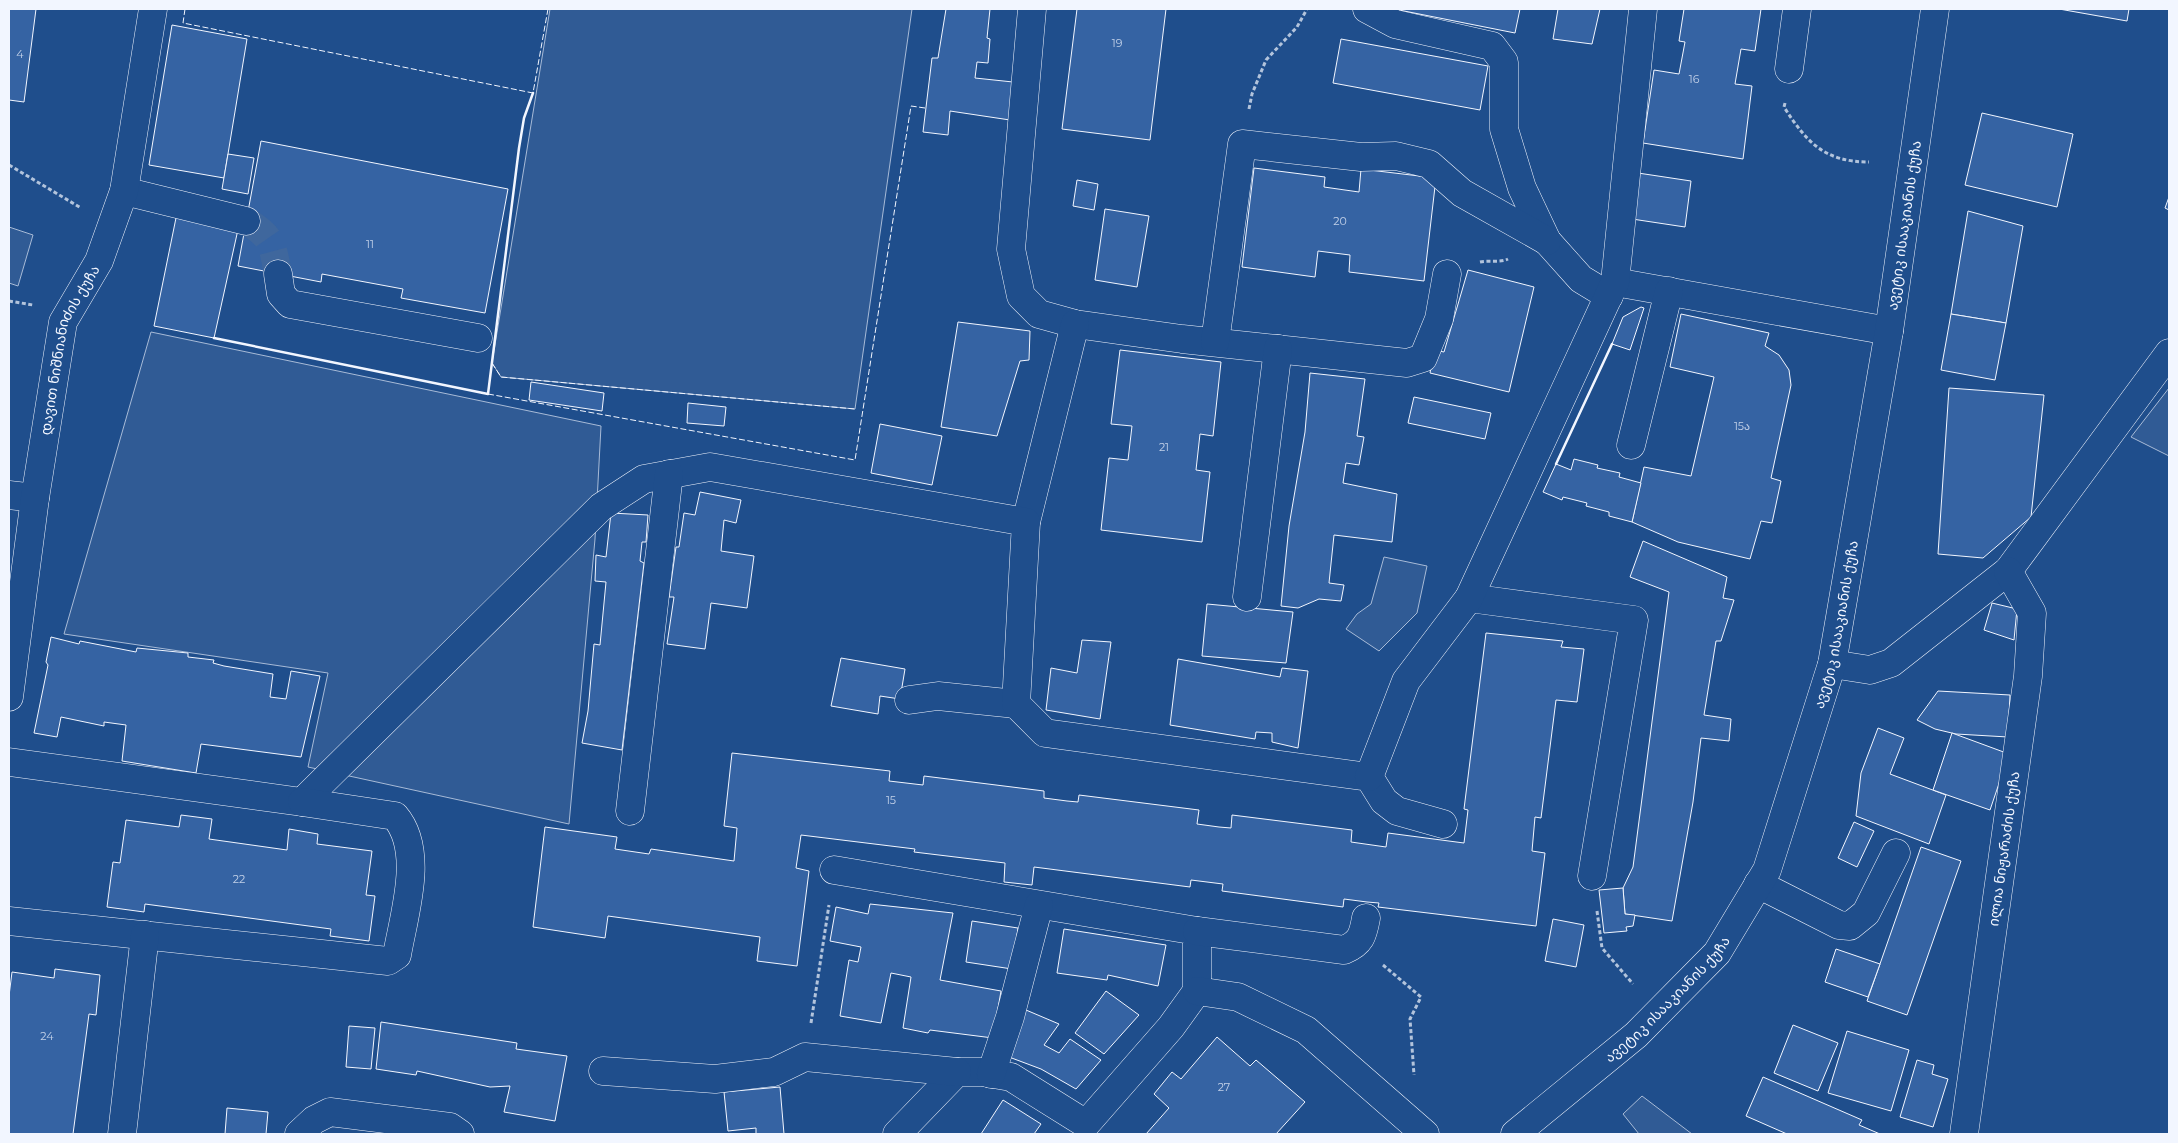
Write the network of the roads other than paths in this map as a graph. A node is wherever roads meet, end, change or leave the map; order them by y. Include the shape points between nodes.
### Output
1 (153, 9) edge
2 (1032, 9) edge
3 (1367, 9) edge
4 (1643, 9) edge
5 (1797, 9) edge
6 (1935, 9) edge
7 (1789, 69) road end
8 (124, 191) junction
9 (246, 221) tunnel mouth
10 (1548, 241) junction
11 (278, 274) tunnel mouth
12 (1447, 274) road end
13 (1612, 289) junction
14 (1669, 291) junction
15 (1075, 324) junction
16 (1889, 331) junction
17 (478, 338) dead end
18 (1215, 342) junction
19 (1278, 349) junction
20 (2169, 354) edge
21 (1631, 445) dead end
22 (669, 474) junction
23 (22, 497) edge
24 (1026, 522) junction
25 (2008, 571) junction
26 (1246, 597) dead end
27 (1469, 598) junction
28 (1832, 664) junction
29 (9, 697) edge
30 (909, 700) dead end
31 (1016, 704) junction
32 (9, 762) edge
33 (1369, 777) junction
34 (302, 802) junction
35 (630, 811) dead end
36 (1443, 824) dead end
37 (1896, 853) dead end
38 (834, 870) road end
39 (1592, 876) road end
40 (1758, 884) junction
41 (1039, 905) junction
42 (1366, 918) dead end
43 (9, 921) edge
44 (1198, 931) junction
45 (145, 935) junction
46 (1197, 991) junction
47 (603, 1070) dead end
48 (957, 1072) junction
49 (991, 1074) junction
50 (1084, 1129) edge
51 (1422, 1131) edge
52 (122, 1134) edge
53 (299, 1134) edge
54 (460, 1134) edge
55 (897, 1134) edge
56 (1515, 1134) edge
57 (1964, 1134) edge

1 - 8 street, დავით ნიშნიანიძის ქუჩა
2 - 15 street via 1011,249 1021,296 1039,314
3 - 10 street via 1395,24 1492,46 1504,62 1504,129 1522,188
4 - 13 street
5 - 7 street
6 - 16 street, ავეტიკ ისააკიანის ქუჩა
8 - 9 street
8 - 23 street, დავით ნიშნიანიძის ქუჩა via 99,261 63,322
10 - 13 street via 1581,278
10 - 18 street via 1462,193 1429,164 1396,156 1361,156 1242,144
11 - 17 street via 282,294 290,304
12 - 19 street via 1439,319 1423,358 1407,363
13 - 14 street
13 - 27 street
14 - 16 street
14 - 21 street
15 - 18 street
15 - 24 street
16 - 28 street, ავეტიკ ისააკიანის ქუჩა
18 - 19 street
19 - 26 street
20 - 25 street
22 - 24 street via 710,467
22 - 34 street via 644,479 601,507
22 - 35 street
23 - 29 street, დავით ნიშნიანიძის ქუჩა
24 - 31 street
25 - 28 street via 1891,663 1870,670
25 - 57 street, ილია ნიჟარაძის ქუჩა via 2032,613 2028,676
27 - 33 street via 1406,681
27 - 39 street via 1634,620
28 - 40 street, ავეტიკ ისააკიანის ქუჩა via 1767,870
30 - 31 street via 938,696
31 - 33 street via 1045,733
32 - 34 street
33 - 36 street via 1384,801 1397,810
34 - 45 street via 396,816 405,827 411,874 397,955 388,961
37 - 40 street via 1866,913 1850,926 1839,925
38 - 41 street
40 - 56 street, ავეტიკ ისააკიანის ქუჩა via 1717,953 1636,1035
41 - 44 street
41 - 49 street via 1010,1017
42 - 44 street via 1362,937 1344,950
43 - 45 street
44 - 46 street
45 - 52 street
46 - 50 street via 1171,1027
46 - 51 street via 1238,998 1306,1030
47 - 48 street via 715,1079 774,1072 805,1057
48 - 49 street
48 - 55 street
49 - 50 street via 1011,1077
53 - 54 street via 314,1120 330,1112 450,1127

